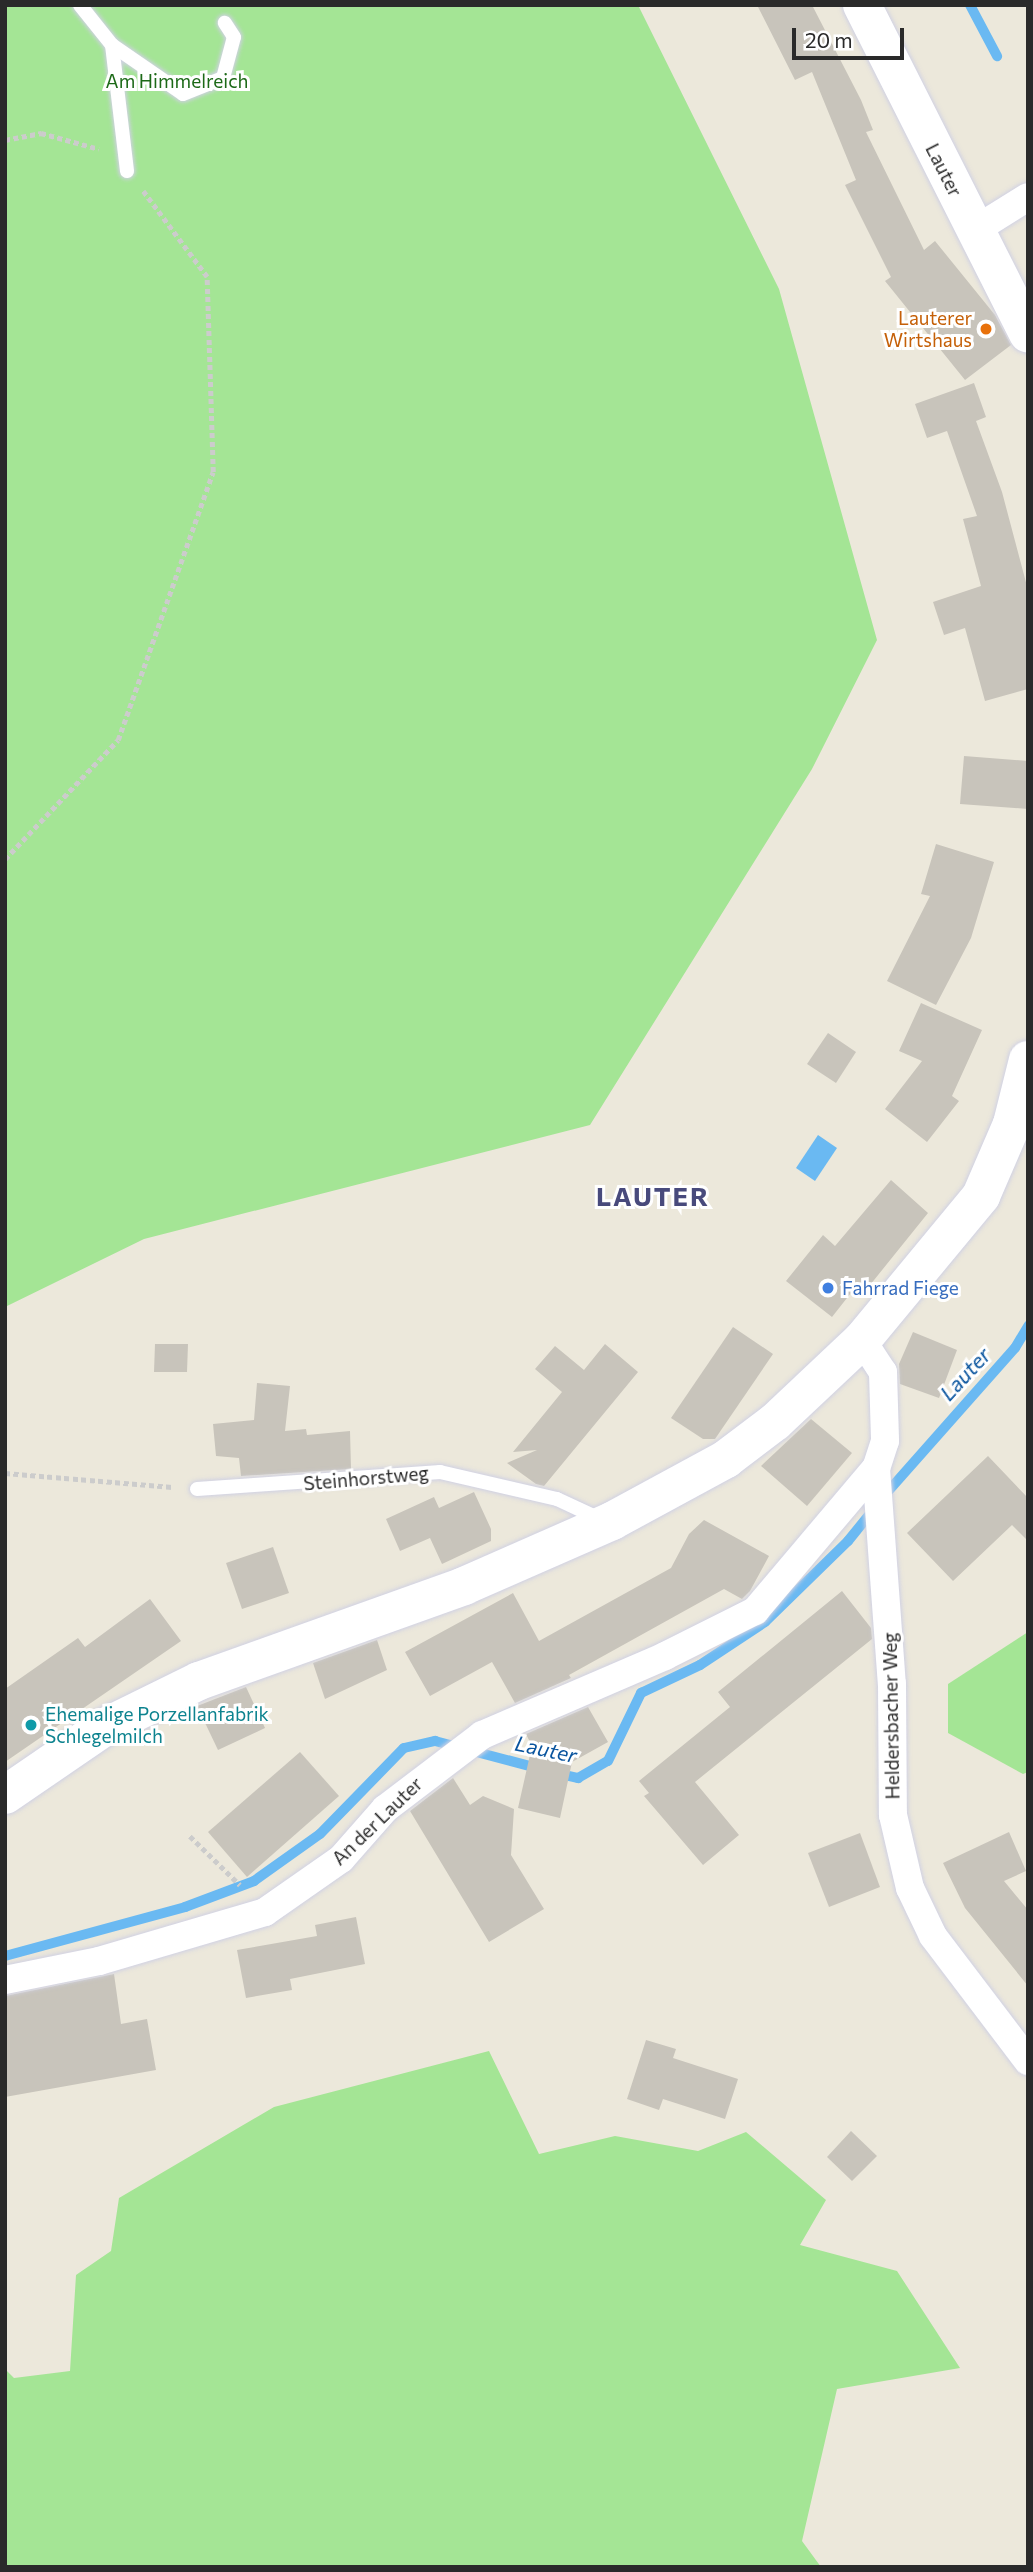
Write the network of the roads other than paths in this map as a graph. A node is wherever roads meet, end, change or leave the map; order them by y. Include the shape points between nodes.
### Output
1 (80, 5) edge
2 (862, 5) edge
3 (225, 23) dead end
4 (112, 45) junction
5 (127, 171) road end
6 (1028, 197) edge
7 (975, 230) junction
8 (1028, 333) edge
9 (1028, 1059) edge
10 (862, 1340) junction
11 (876, 1468) junction
12 (197, 1489) road end
13 (611, 1521) junction
14 (5, 1795) edge
15 (5, 1980) edge
16 (1028, 2061) edge

1 - 4 lane
2 - 7 street, Lauter
3 - 4 lane via 234,37 223,78 183,94
4 - 5 lane
6 - 7 street
7 - 8 street, Lauter
9 - 10 street via 1012,1124 981,1196
10 - 11 street, Heldersbacher Weg via 883,1372 885,1441
10 - 13 street via 775,1422 726,1458
11 - 15 street, An der Lauter via 755,1611 665,1656 482,1735 385,1809 341,1858 265,1912 99,1961
11 - 16 street, Heldersbacher Weg via 885,1552 893,1815 910,1888 933,1936
12 - 13 lane, Steinhorstweg via 440,1472 557,1499
13 - 14 street via 464,1586 199,1681 103,1728

